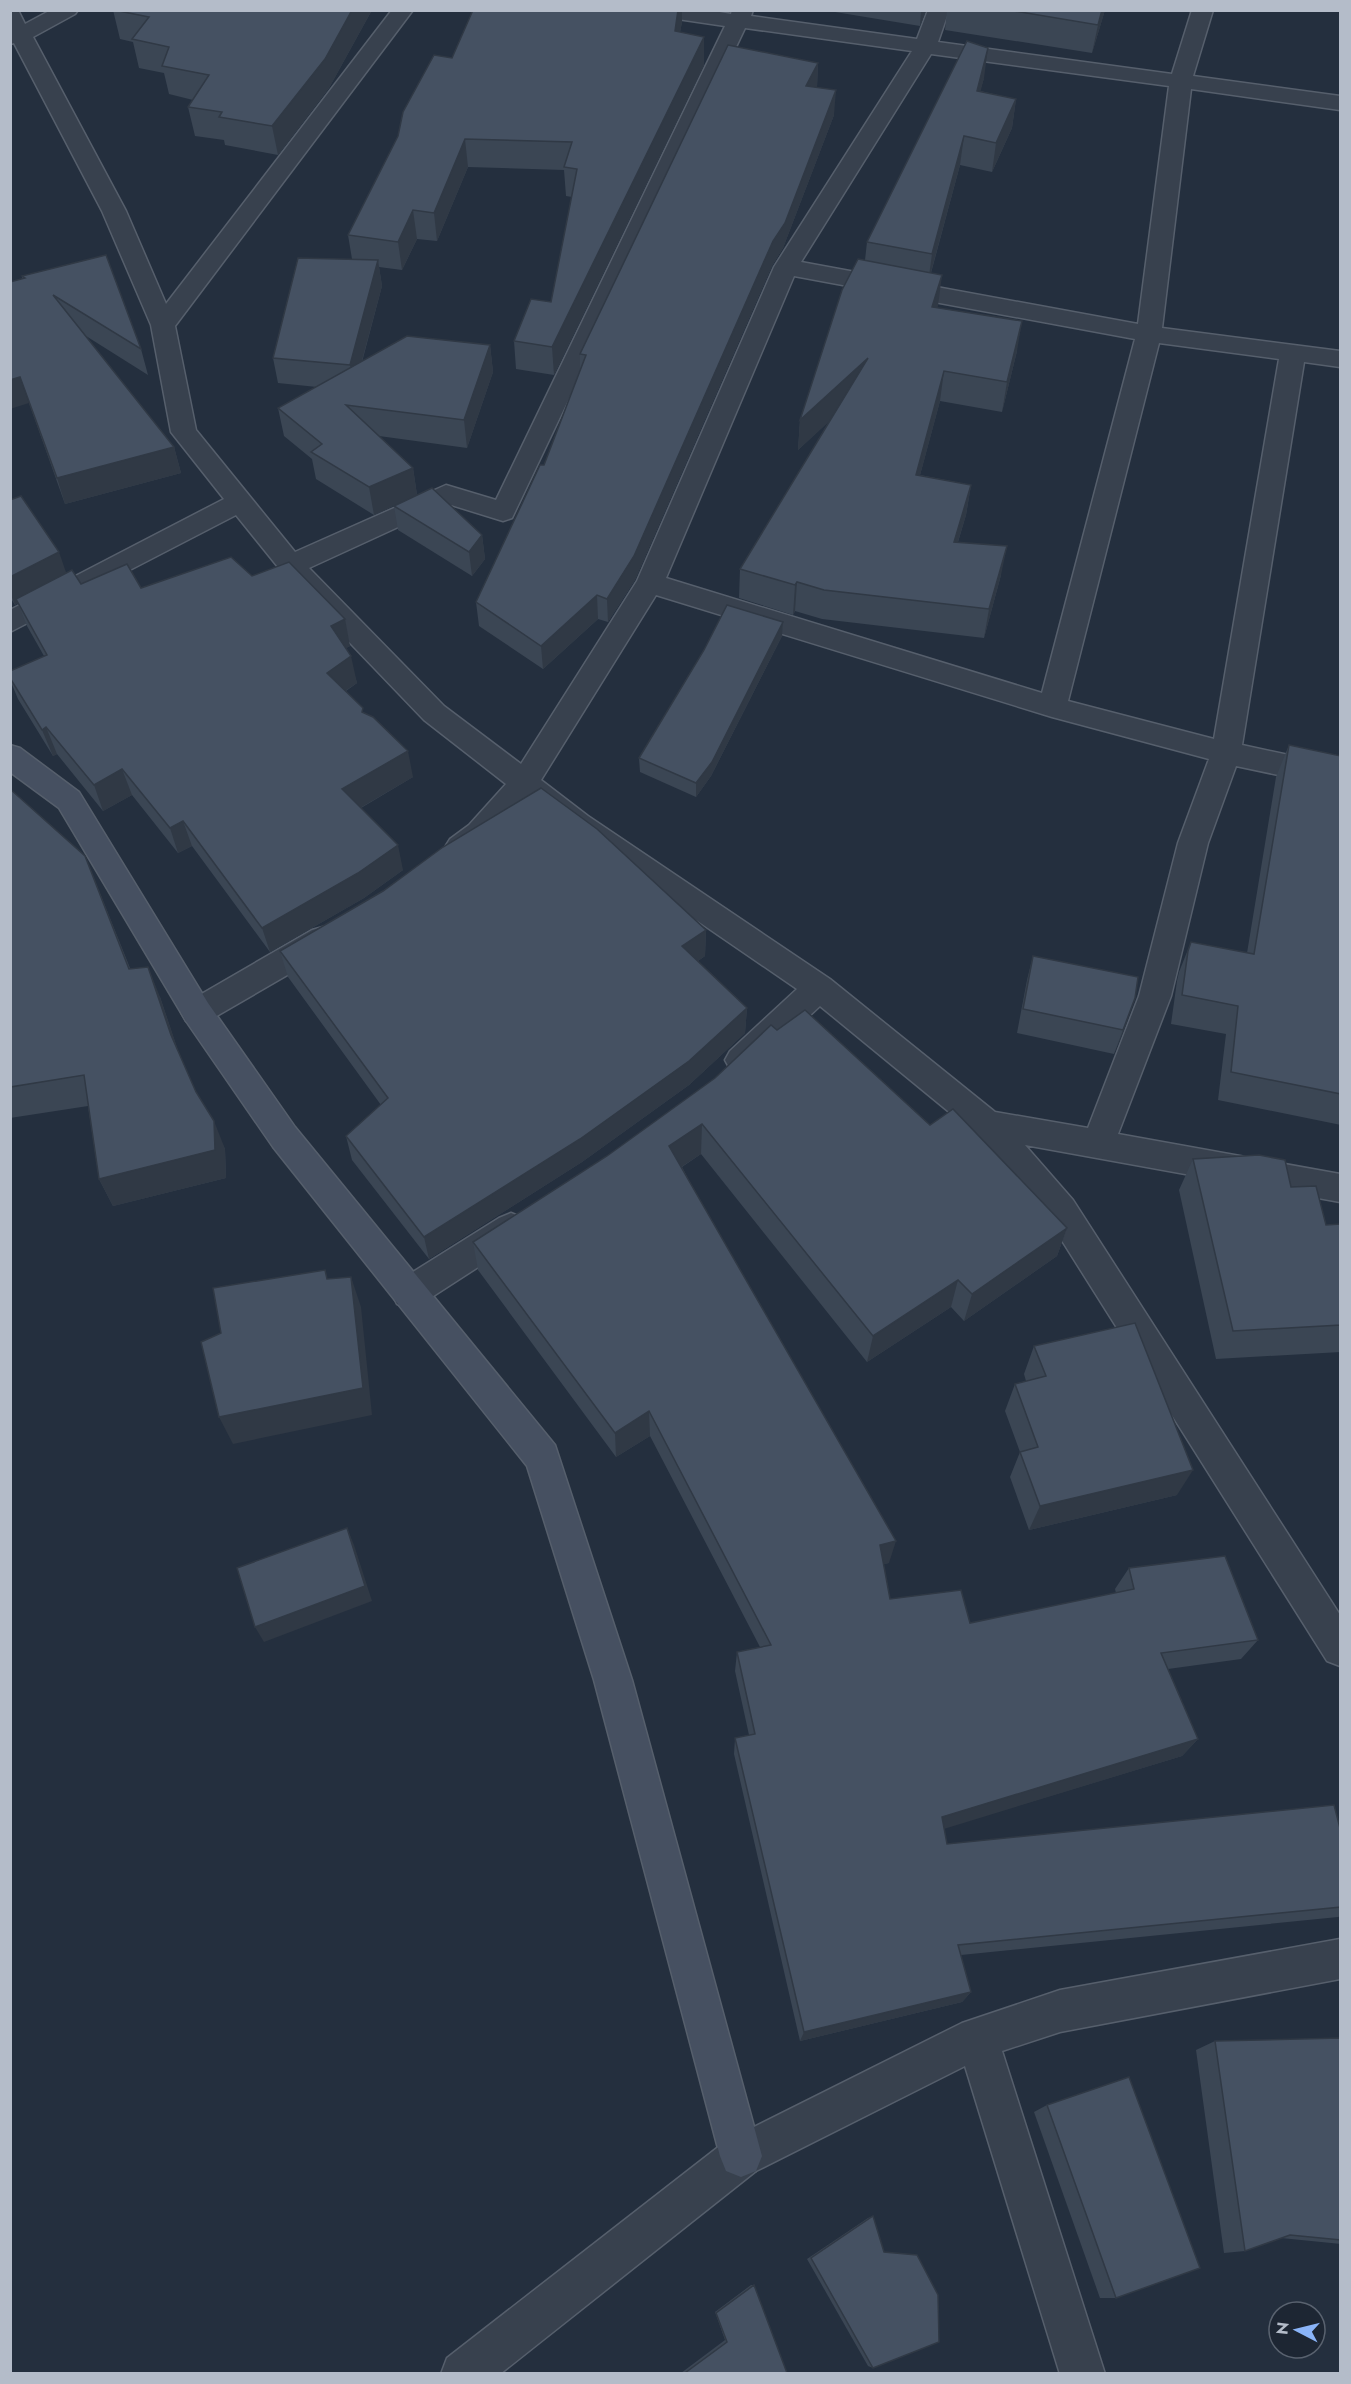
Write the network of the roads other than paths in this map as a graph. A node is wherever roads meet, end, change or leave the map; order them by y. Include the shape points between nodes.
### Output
1 (68, 10) edge
2 (403, 10) edge
3 (657, 10) edge
4 (939, 10) edge
5 (1203, 10) edge
6 (740, 16) edge
7 (14, 30) edge
8 (925, 47) junction
9 (1180, 81) junction
10 (1341, 103) edge
11 (786, 267) junction
12 (163, 325) junction
13 (1149, 334) junction
14 (1293, 352) junction
15 (1341, 359) edge
16 (240, 502) junction
17 (291, 565) junction
18 (650, 583) junction
19 (10, 622) edge
20 (1052, 707) junction
21 (1226, 753) junction
22 (10, 756) edge
23 (1341, 777) edge
24 (524, 783) junction
25 (442, 860) edge
26 (346, 925) edge
27 (819, 988) junction
28 (197, 1012) junction
29 (718, 1081) edge
30 (987, 1124) junction
31 (1098, 1144) junction
32 (1341, 1188) edge
33 (537, 1212) edge
34 (409, 1293) junction
35 (1341, 1648) edge
36 (1341, 1959) edge
37 (977, 2038) junction
38 (741, 2156) junction
39 (463, 2373) edge
40 (1083, 2373) edge

1 - 7 street
2 - 12 street
3 - 6 street
4 - 8 street
5 - 9 street
6 - 8 street
6 - 17 street via 503,512 446,494
7 - 12 street via 114,211
8 - 9 street
8 - 11 street
9 - 10 street
9 - 13 street
11 - 13 street
11 - 18 street
12 - 16 street via 184,432
13 - 14 street
13 - 20 street
14 - 15 street
14 - 21 street
16 - 17 street
16 - 19 street
17 - 24 street via 434,713
18 - 20 street
18 - 24 street
20 - 21 street
21 - 23 street
21 - 31 street via 1193,843 1155,996
22 - 28 street via 69,800
24 - 25 street via 479,833
24 - 27 street
26 - 28 street
27 - 29 street
27 - 30 street
28 - 34 street via 284,1137
30 - 31 street
30 - 35 street via 1060,1210
31 - 32 street
33 - 34 street
34 - 38 street via 542,1457 613,1680
36 - 37 street via 1060,2011
37 - 38 street
37 - 40 street
38 - 39 street

